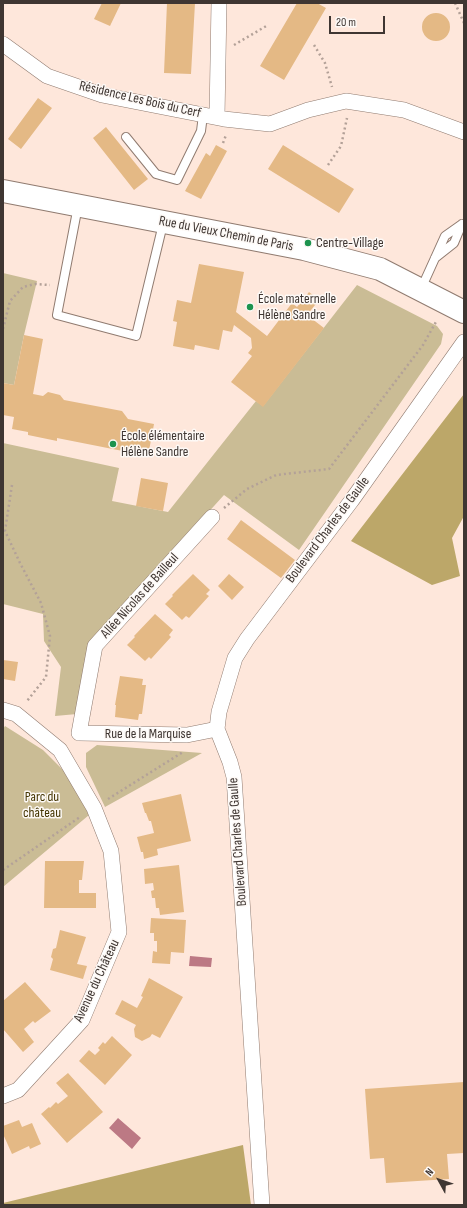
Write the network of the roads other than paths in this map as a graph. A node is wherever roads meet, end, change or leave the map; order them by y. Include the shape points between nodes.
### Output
1 (219, 3) edge
2 (3, 44) edge
3 (210, 116) junction
4 (464, 132) edge
5 (126, 137) dead end
6 (3, 191) edge
7 (78, 206) junction
8 (164, 222) junction
9 (463, 222) edge
10 (421, 290) junction
11 (455, 307) edge
12 (464, 342) edge
13 (212, 517) road end
14 (10, 712) edge
15 (217, 729) junction
16 (79, 733) junction
17 (60, 750) junction
18 (3, 1096) edge
19 (262, 1205) edge

1 - 3 street, Résidence Les Bois du Cerf via 218,54
2 - 3 street, Résidence Les Bois du Cerf via 47,76 102,95
3 - 4 street, Résidence Les Bois du Cerf via 270,124 308,110 346,101 404,110
3 - 5 lane via 177,180 156,174
6 - 7 street, Rue du Vieux Chemin de Paris
7 - 8 street, Rue du Vieux Chemin de Paris
7 - 8 lane via 57,315 136,336
8 - 10 street, Rue du Vieux Chemin de Paris via 304,250 380,269
9 - 10 lane via 445,236
10 - 11 street, Rue du Vieux Chemin de Paris
12 - 15 street, Boulevard Charles de Gaulle via 352,500 235,658 219,712
13 - 16 street, Allée Nicolas de Bailleul via 95,646
14 - 17 street, Avenue du Château
15 - 16 street, Rue de la Marquise via 186,735
15 - 19 street, Boulevard Charles de Gaulle via 234,777
16 - 17 street
17 - 18 street, Avenue du Château via 94,808 111,851 119,932 82,1020 18,1090

